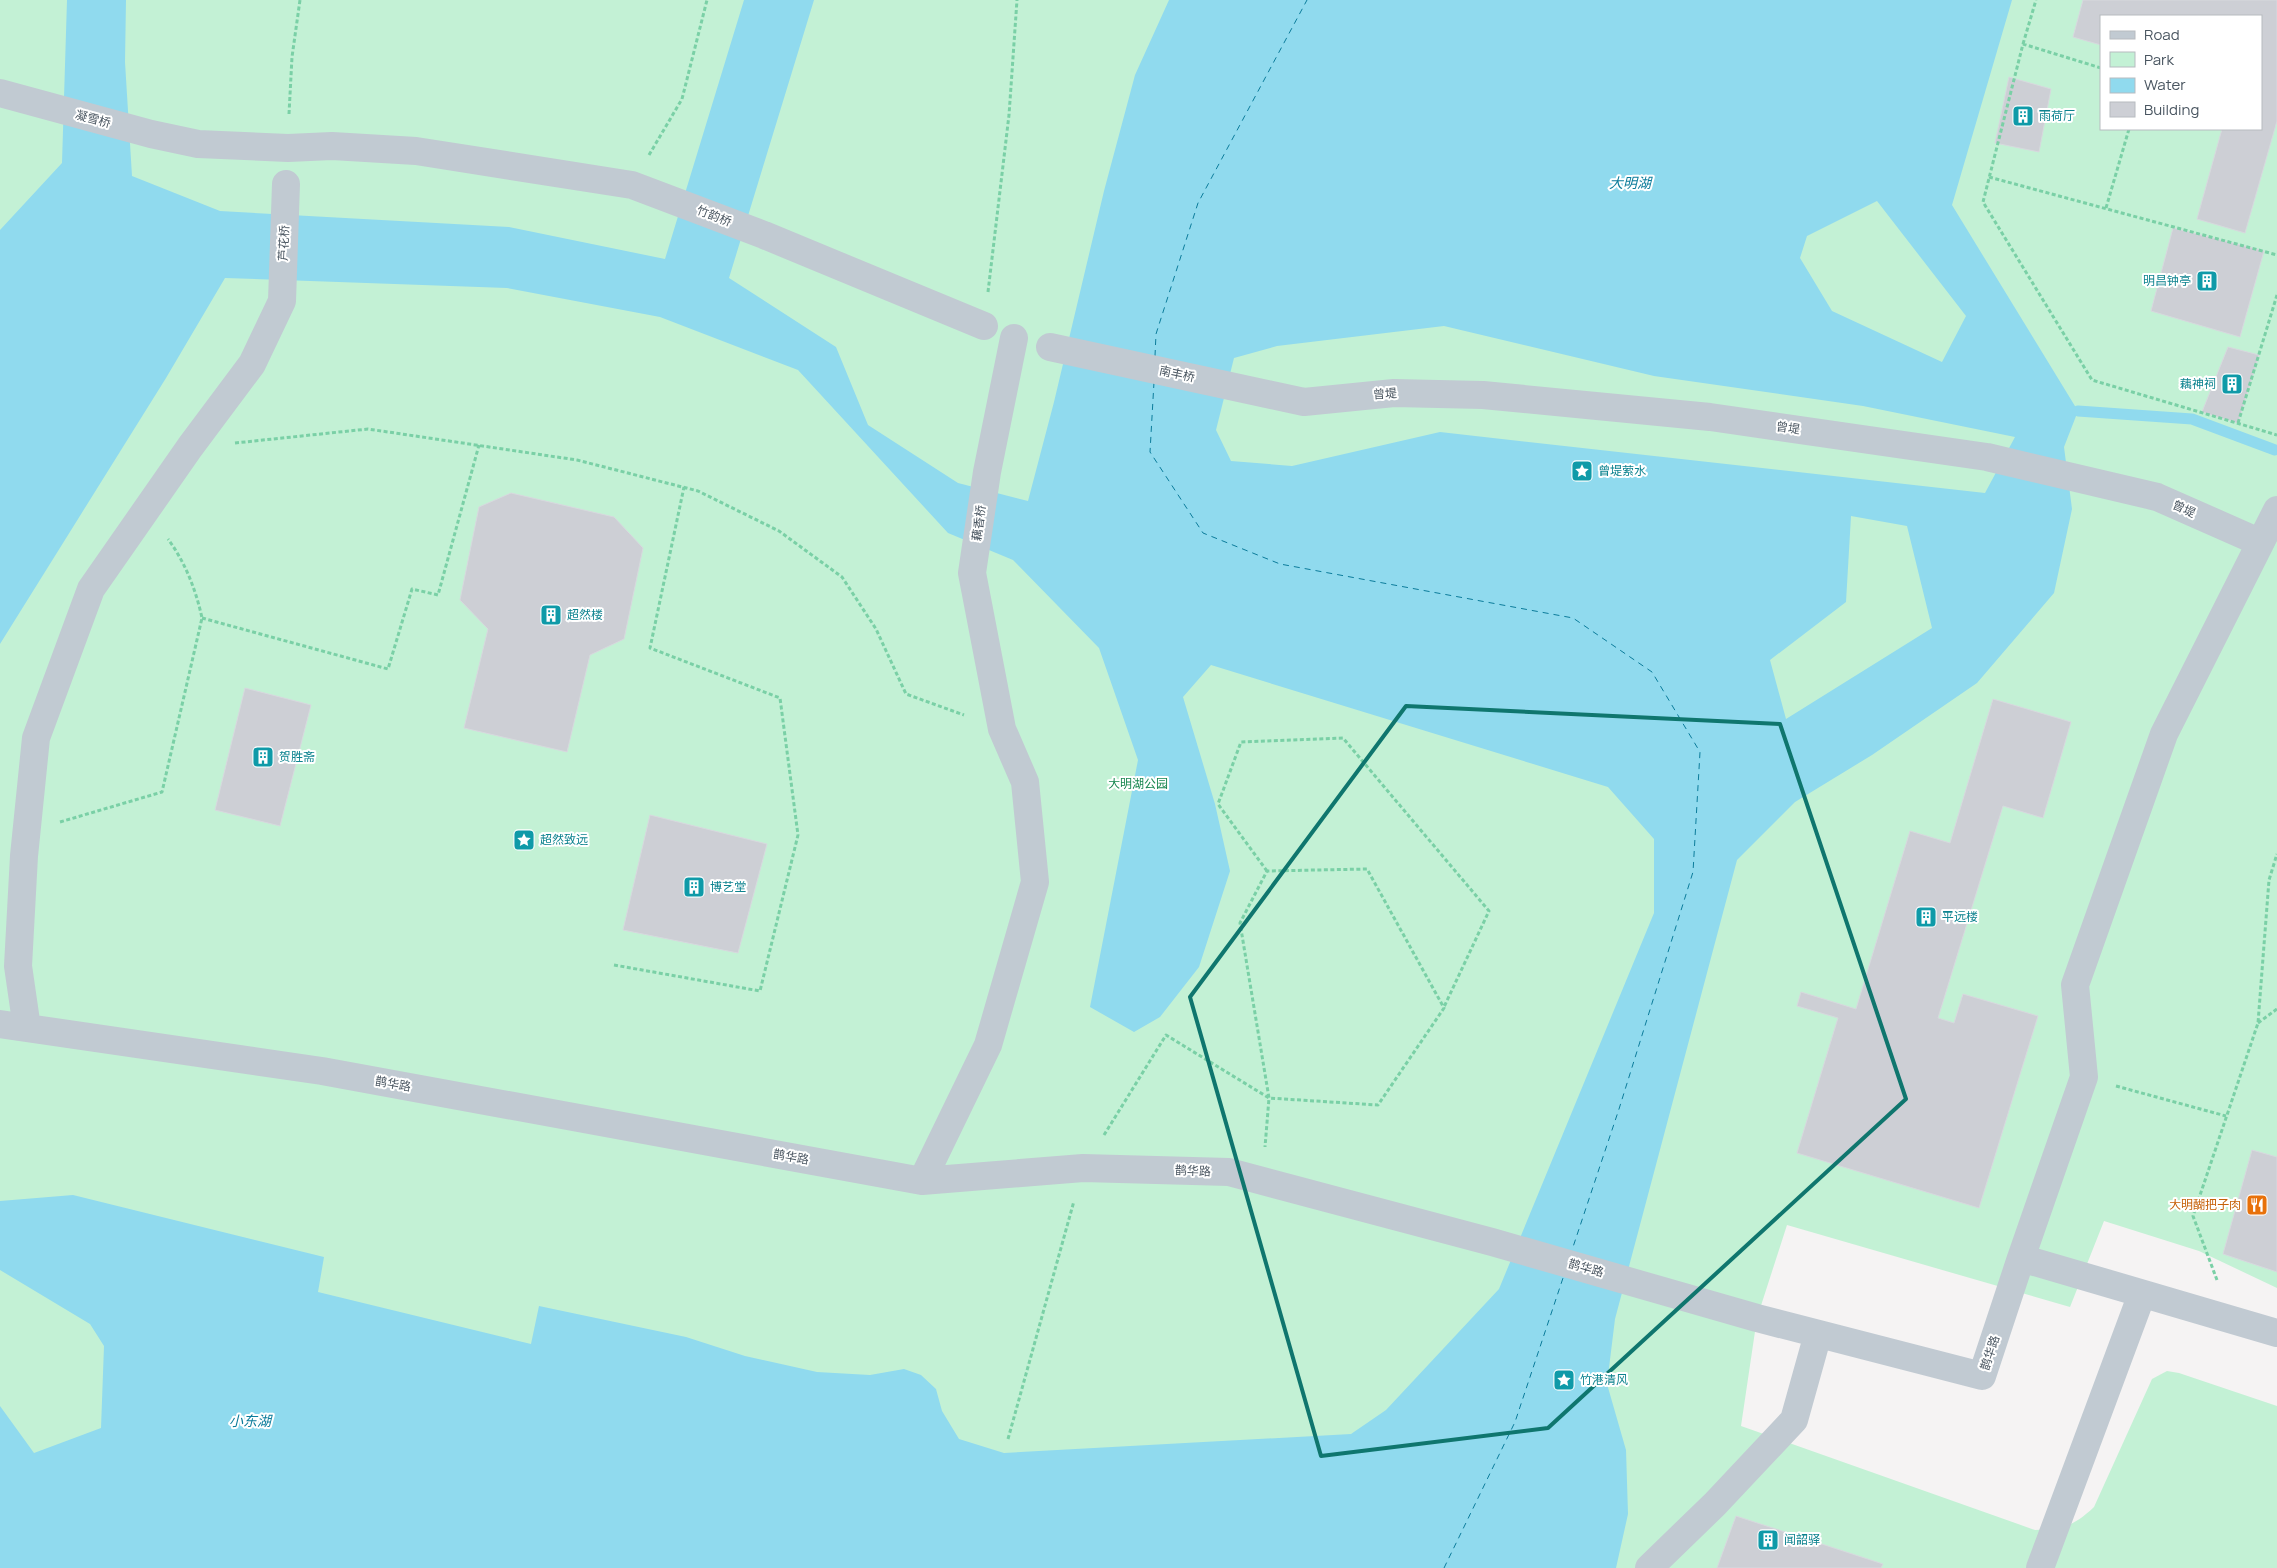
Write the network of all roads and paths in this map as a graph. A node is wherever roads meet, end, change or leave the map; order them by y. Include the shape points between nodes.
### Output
1 (300, 0) edge
2 (707, 0) edge
3 (1017, 0) edge
4 (2036, 0) edge
5 (2023, 44) junction
6 (2100, 68) edge
7 (0, 94) edge
8 (2129, 130) edge
9 (288, 148) junction
10 (1989, 178) junction
11 (286, 184) dead end
12 (632, 185) junction
13 (2106, 208) junction
14 (2277, 255) edge
15 (2277, 295) edge
16 (984, 326) joint
17 (1014, 338) dead end
18 (1050, 347) dead end
19 (1304, 402) joint
20 (2238, 423) junction
21 (2277, 435) edge
22 (479, 445) junction
23 (190, 447) junction
24 (684, 487) junction
25 (147, 510) junction
26 (2277, 510) edge
27 (2259, 542) junction
28 (202, 618) junction
29 (1002, 729) junction
30 (26, 832) junction
31 (2277, 854) edge
32 (1267, 871) junction
33 (614, 965) dead end
34 (1444, 1008) junction
35 (2277, 1009) edge
36 (2258, 1023) junction
37 (0, 1024) edge
38 (27, 1028) junction
39 (2084, 1077) junction
40 (1269, 1098) junction
41 (2226, 1116) junction
42 (1083, 1168) junction
43 (922, 1181) junction
44 (1263, 1182) junction
45 (2021, 1258) junction
46 (2142, 1294) junction
47 (2232, 1320) junction
48 (1818, 1334) junction
49 (2277, 1334) edge
50 (1008, 1439) dead end
51 (1649, 1568) edge
52 (2040, 1568) edge

1 - 9 path via 292,56
2 - 12 path via 682,99
3 - 16 path via 1009,115
4 - 5 path
5 - 6 path
5 - 10 path
7 - 9 lane, 凝雪桥 via 198,144
8 - 13 path
9 - 12 lane, 竹韵桥 via 332,146 416,151
10 - 13 path
10 - 20 path via 1983,202 2092,380
11 - 23 lane, 芦花桥 via 282,301 252,364
12 - 16 lane, 竹韵桥 via 764,235
13 - 14 path
15 - 20 path
17 - 29 lane, 藕香桥 via 987,472 972,573
18 - 19 lane, 南丰桥
19 - 27 lane, 曾堤 via 1394,393 1483,395 1710,417 1987,457 2157,497
20 - 21 path
22 - 23 path via 368,429
22 - 24 path via 577,460
22 - 28 path via 438,595 412,589 388,669
23 - 25 lane
24 - 29 path via 779,531 842,577 876,629 906,694
24 - 33 path via 650,648 780,698 798,835 760,991
25 - 28 path via 179,553 197,596
25 - 30 lane via 91,590 36,738
26 - 27 lane
27 - 39 lane via 2164,734 2076,985
28 - 30 path via 162,792
29 - 43 lane, 藕香桥 via 1025,782 1035,882 988,1045
30 - 38 lane via 18,966
31 - 36 path via 2269,880
32 - 34 path via 1367,869
32 - 34 path via 1218,804 1241,742 1343,738 1489,911
32 - 40 path via 1240,923
34 - 40 path via 1378,1105
35 - 36 path
36 - 41 path
37 - 38 lane, 鹊华路
38 - 43 lane, 鹊华路 via 322,1071
39 - 41 path
39 - 45 lane
40 - 42 path via 1166,1035
40 - 44 path
41 - 47 path via 2193,1216
42 - 43 lane, 鹊华路
42 - 44 lane, 鹊华路 via 1229,1172
42 - 50 path
44 - 48 lane, 鹊华路 via 1492,1242
45 - 46 lane
45 - 48 lane, 鹊华路 via 1982,1376
46 - 47 lane
46 - 52 lane
47 - 49 lane
48 - 51 lane via 1794,1420

